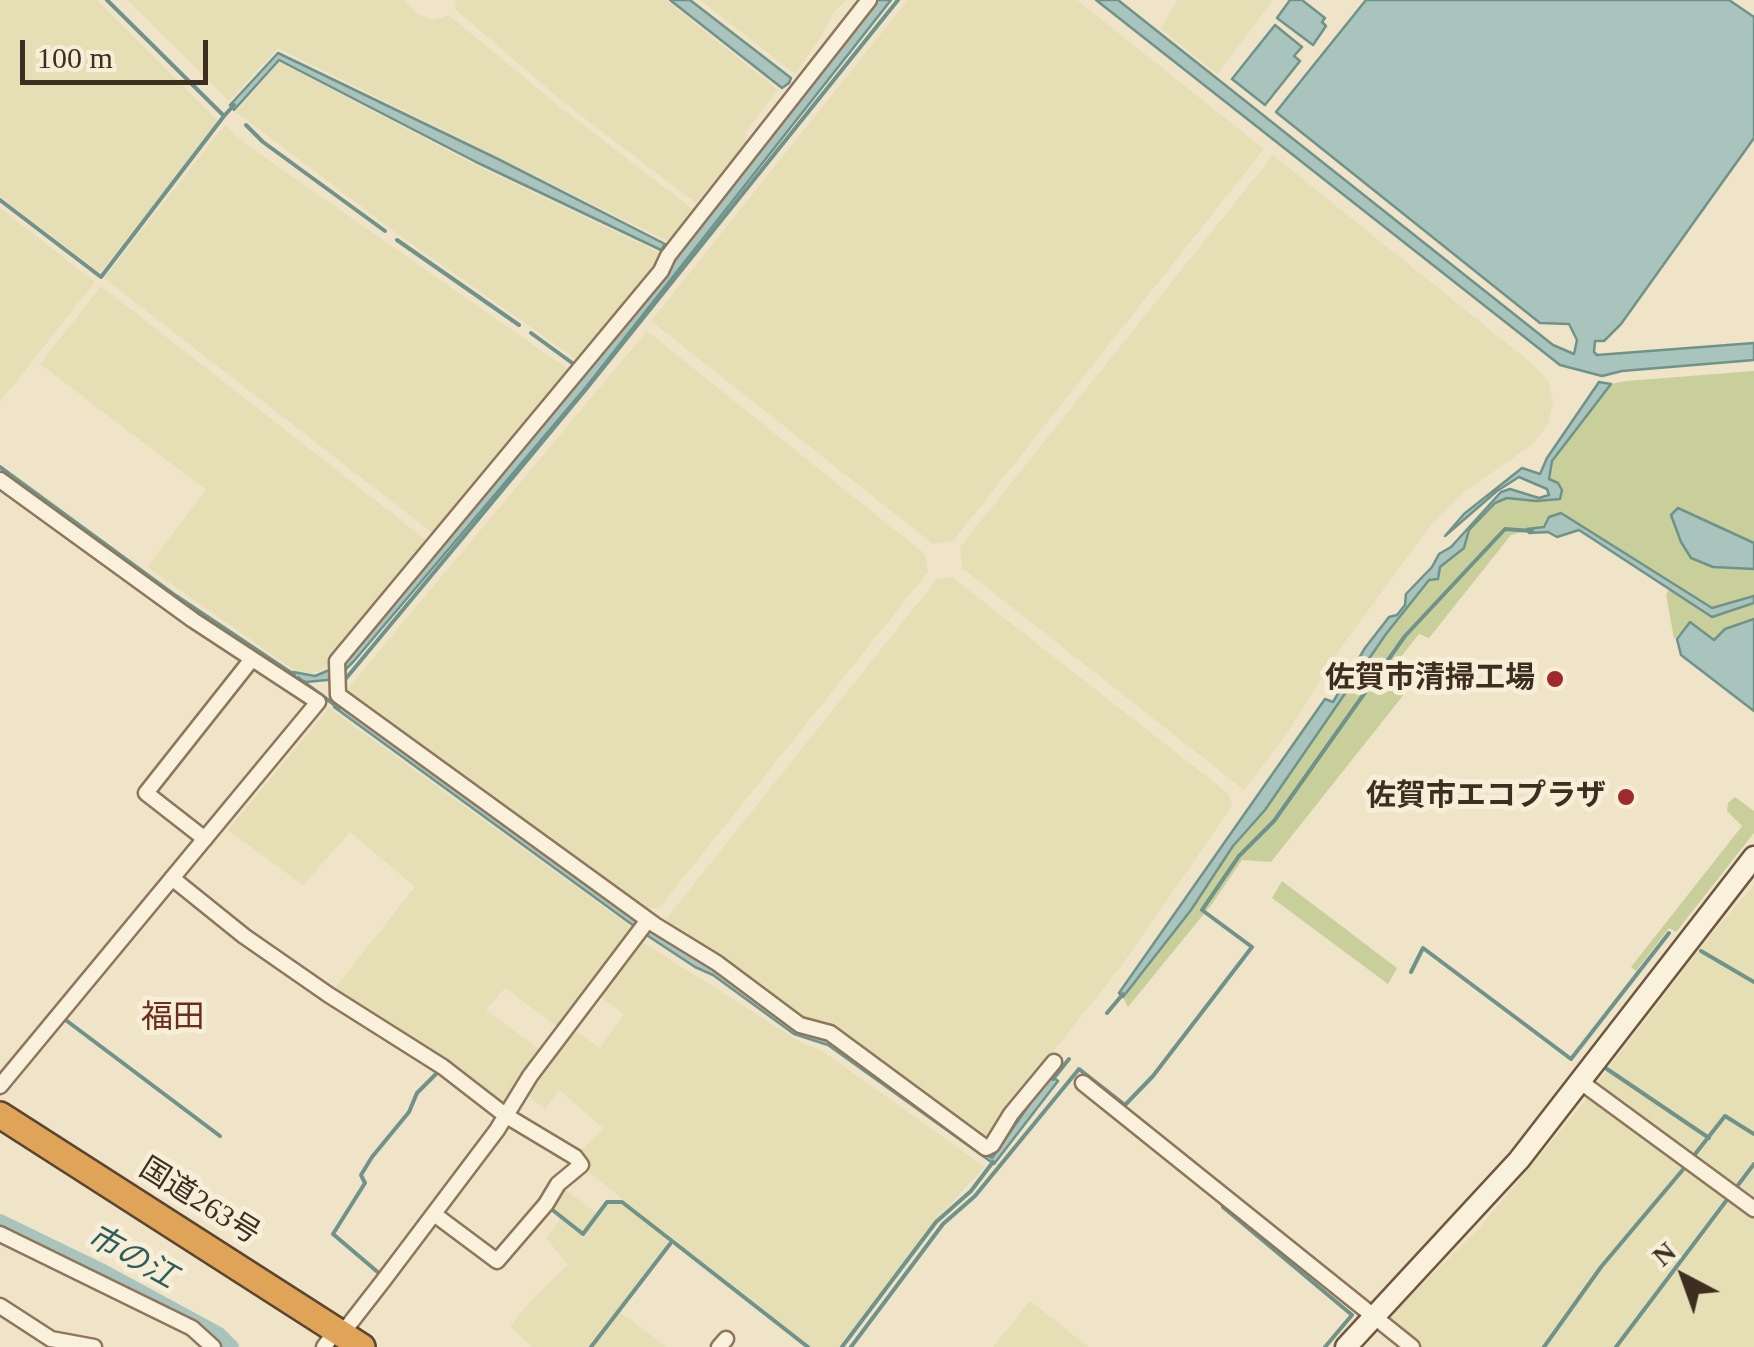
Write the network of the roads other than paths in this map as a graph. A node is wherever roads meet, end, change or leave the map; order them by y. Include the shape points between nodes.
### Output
1 (870, 0) edge
2 (0, 480) edge
3 (252, 659) junction
4 (205, 839) junction
5 (1754, 857) edge
6 (176, 882) junction
7 (644, 925) junction
8 (1054, 1062) dead end
9 (1581, 1079) junction
10 (1083, 1083) dead end
11 (0, 1086) edge
12 (505, 1114) junction
13 (1, 1117) edge
14 (1754, 1208) edge
15 (437, 1216) junction
16 (0, 1234) edge
17 (0, 1306) edge
18 (1372, 1316) junction
19 (330, 1339) edge
20 (94, 1347) edge
21 (213, 1347) edge
22 (362, 1347) edge
23 (1346, 1347) edge
24 (1412, 1347) edge

1 - 7 street via 661,271 337,661 338,695
2 - 3 street
3 - 4 street via 146,792
3 - 4 street via 318,702
4 - 6 street
5 - 9 street
6 - 11 street
6 - 12 street
7 - 8 street via 717,964 800,1025 830,1034 986,1148
7 - 12 street
9 - 14 street
9 - 18 street via 1471,1216
10 - 18 street
12 - 15 street
12 - 15 street via 581,1165 497,1261
13 - 19 highway, 国道263号
15 - 19 street via 348,1326
16 - 21 street via 192,1328
17 - 20 street via 51,1339
18 - 23 street
18 - 24 street
19 - 22 highway, 国道263号

